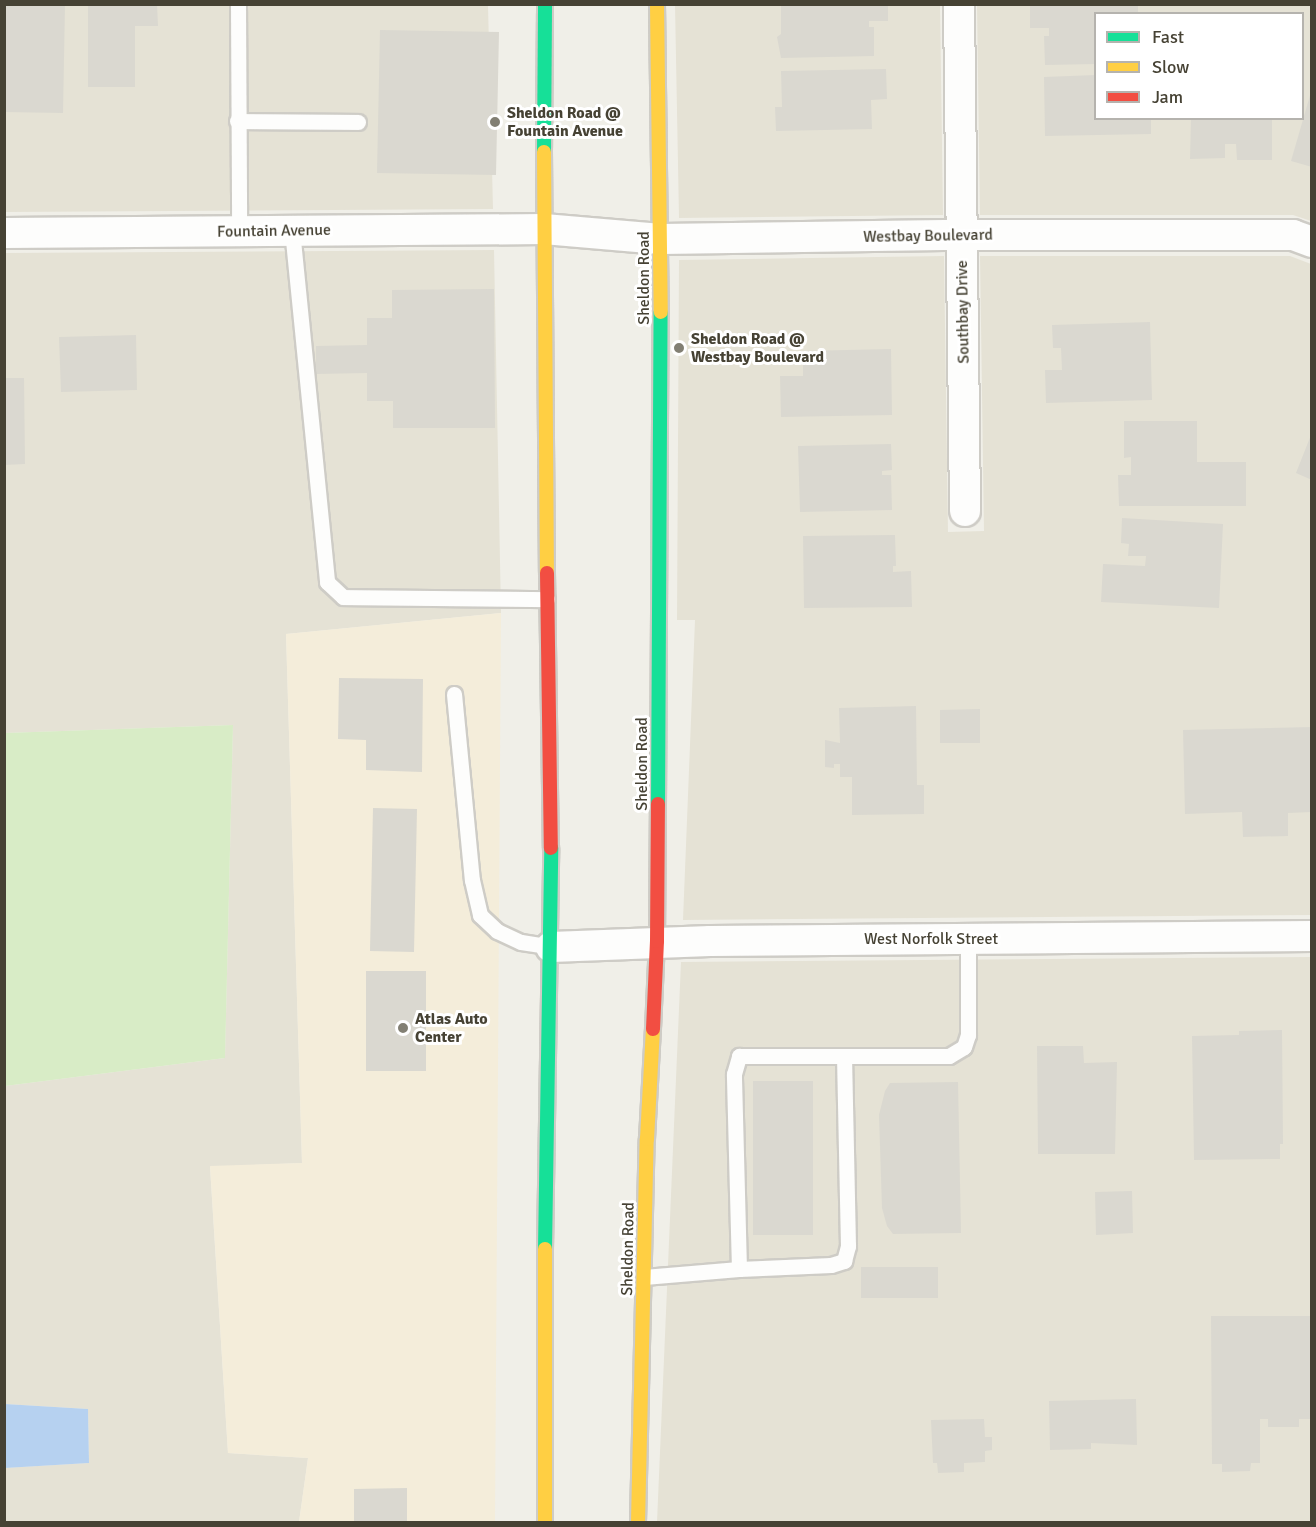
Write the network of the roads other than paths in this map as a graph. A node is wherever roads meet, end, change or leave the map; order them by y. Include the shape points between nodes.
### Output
1 (238, 4) edge
2 (545, 4) edge
3 (657, 4) edge
4 (959, 4) edge
5 (237, 121) junction
6 (358, 122) dead end
7 (544, 229) junction
8 (292, 230) junction
9 (239, 231) junction
10 (4, 233) edge
11 (962, 235) junction
12 (661, 239) junction
13 (1311, 242) edge
14 (965, 511) dead end
15 (547, 599) junction
16 (454, 694) dead end
17 (1311, 936) edge
18 (968, 938) junction
19 (657, 941) junction
20 (551, 947) junction
21 (844, 1056) junction
22 (740, 1269) junction
23 (644, 1277) junction
24 (545, 1522) edge
25 (638, 1522) edge

1 - 5 lane
2 - 7 main road
3 - 12 main road, Sheldon Road
4 - 11 street, Southbay Drive
5 - 6 lane
5 - 9 lane
7 - 8 street, Fountain Avenue
7 - 12 street, Westbay Boulevard
7 - 15 main road
8 - 9 street, Fountain Avenue
8 - 15 lane via 327,582 343,597
9 - 10 street, Fountain Avenue
11 - 12 street, Westbay Boulevard
11 - 13 street, Westbay Boulevard via 1293,235
11 - 14 street, Southbay Drive
12 - 19 main road, Sheldon Road
15 - 20 main road
16 - 20 lane via 472,880 480,915 497,931 521,942
17 - 18 street, West Norfolk Street
18 - 19 street, West Norfolk Street
18 - 21 lane via 968,1035 964,1047 949,1056
19 - 20 street, West Norfolk Street
19 - 23 main road, Sheldon Road
20 - 24 main road via 545,1137
21 - 22 lane via 848,1246 844,1261
21 - 22 lane via 740,1056 735,1074
22 - 23 lane
23 - 25 main road, Sheldon Road

